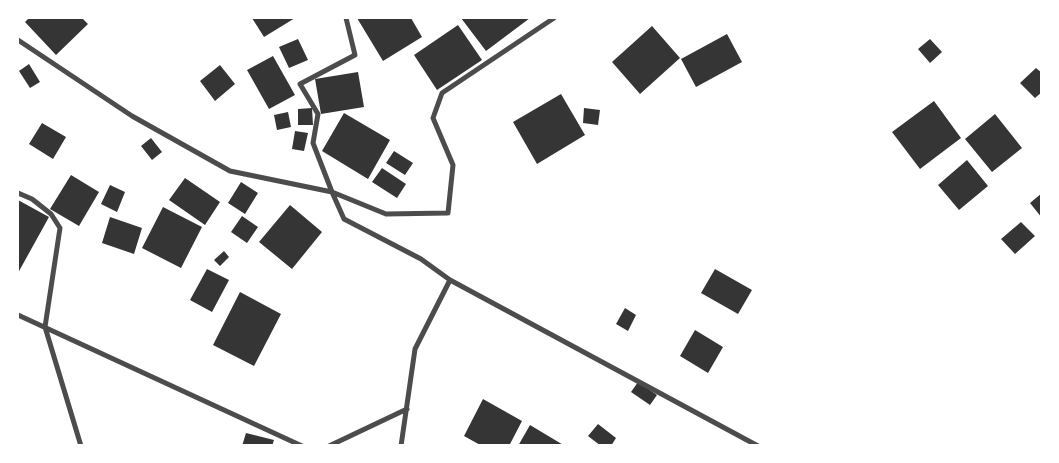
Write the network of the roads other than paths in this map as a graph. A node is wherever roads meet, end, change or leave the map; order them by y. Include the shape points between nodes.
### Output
1 (346, 18) edge
2 (554, 18) edge
3 (18, 40) edge
4 (332, 192) junction
5 (18, 193) edge
6 (450, 280) junction
7 (18, 315) edge
8 (45, 326) junction
9 (407, 409) junction
10 (81, 446) edge
11 (302, 446) edge
12 (329, 446) edge
13 (401, 446) edge
14 (758, 446) edge

1 - 4 street via 355,55 300,84 318,114 313,143
2 - 4 street via 442,93 433,118 453,164 448,214 386,214
3 - 4 street via 132,116 230,171
4 - 6 street via 344,219 421,259
5 - 8 street via 51,214 60,228
6 - 9 street via 415,350
6 - 14 street
7 - 8 street
8 - 10 street
8 - 11 street
9 - 12 street
9 - 13 street

